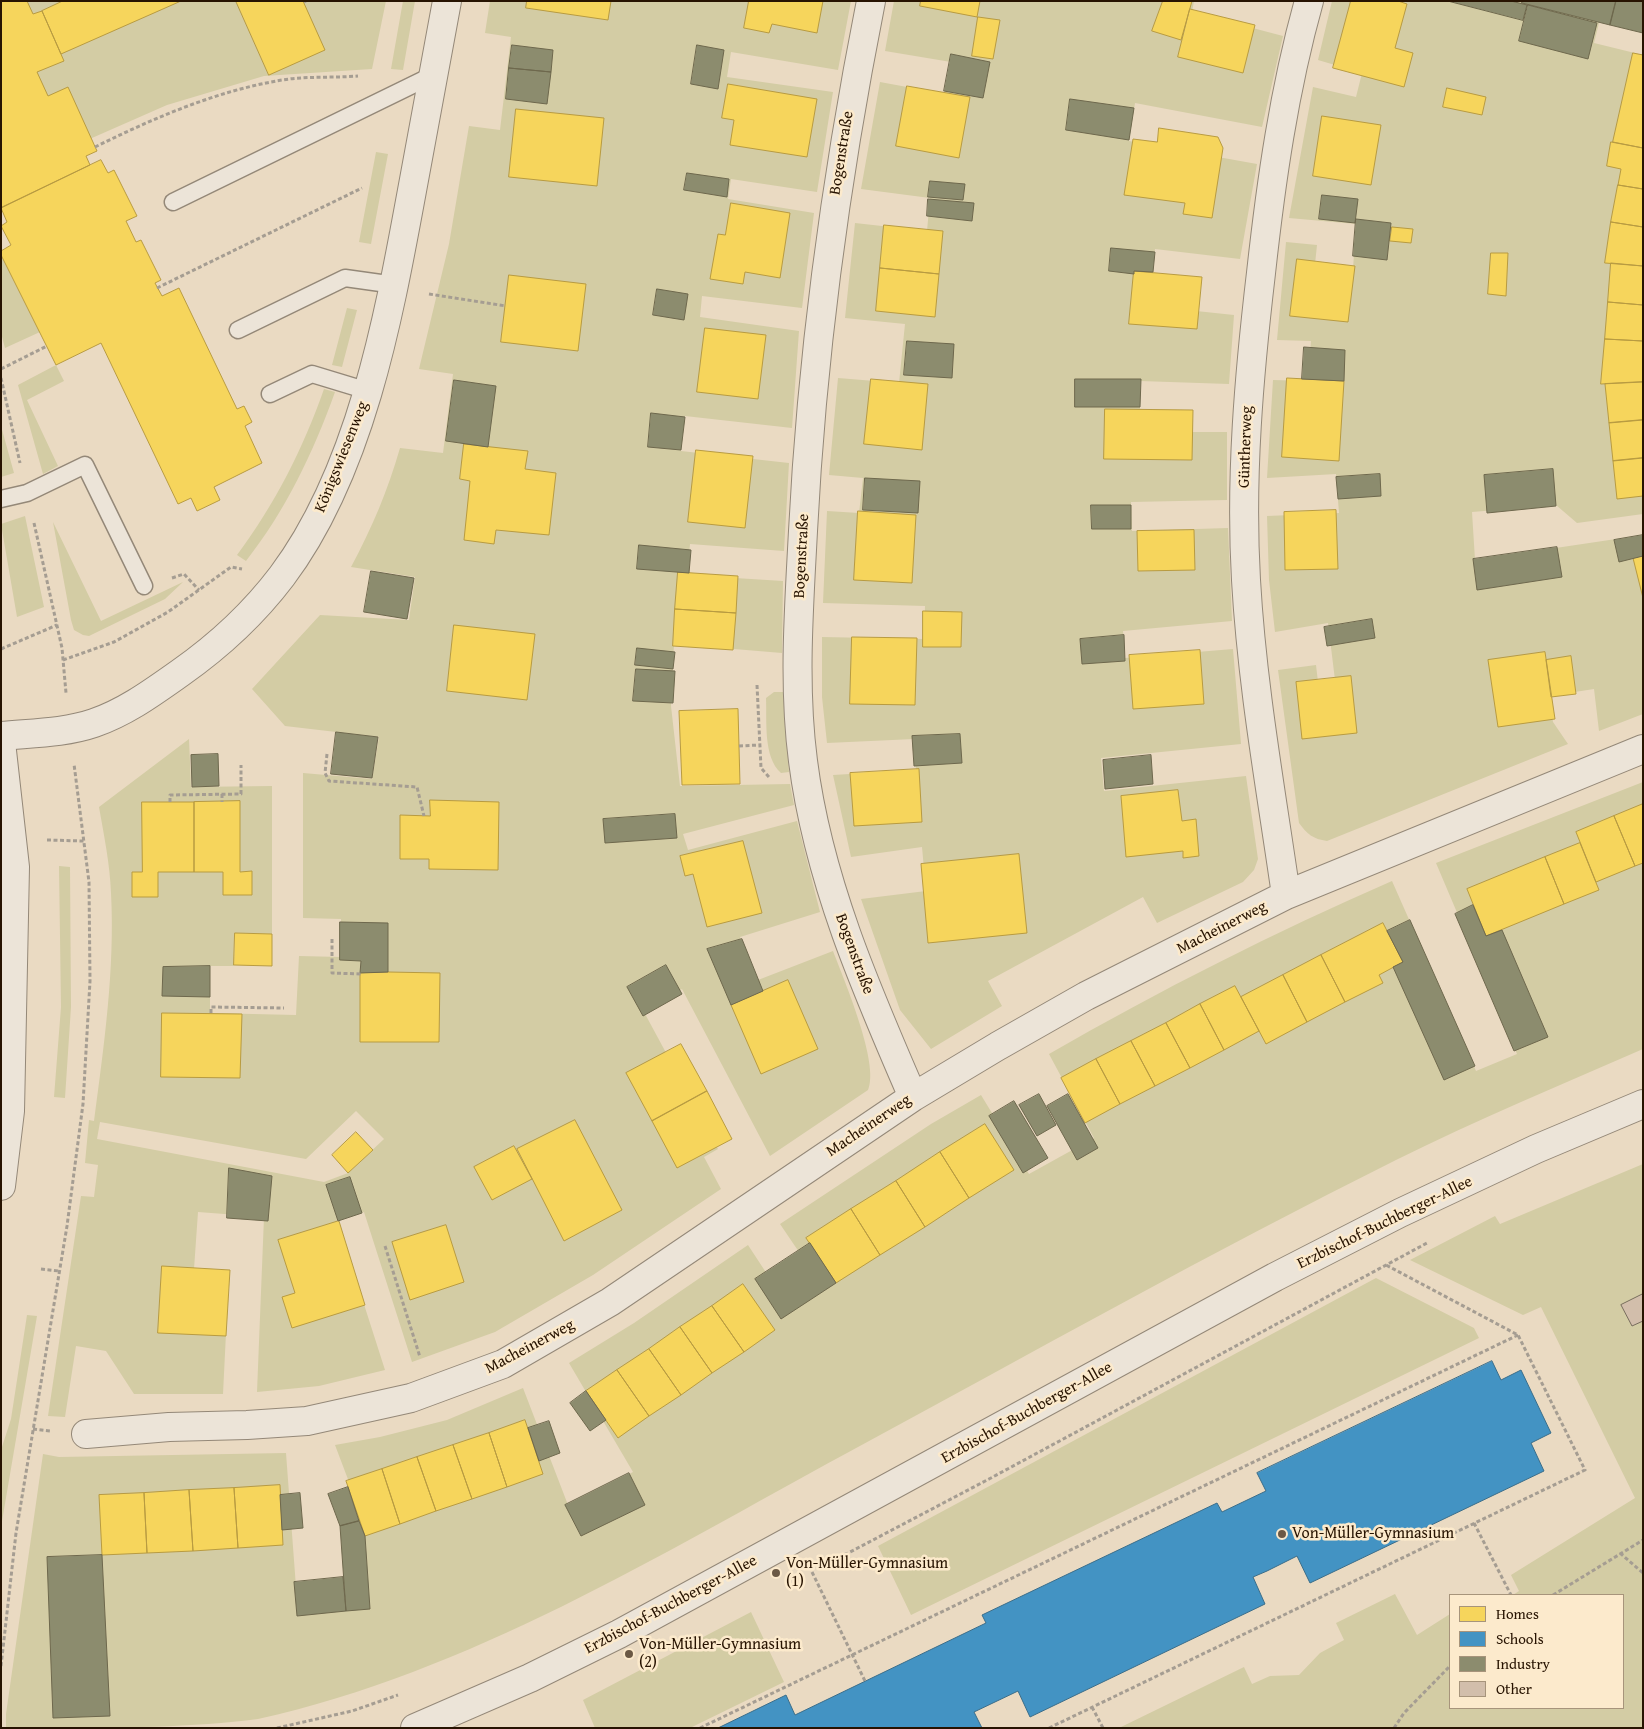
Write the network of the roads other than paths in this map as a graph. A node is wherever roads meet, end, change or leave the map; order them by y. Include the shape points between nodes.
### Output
1 (447, 1) edge
2 (871, 1) edge
3 (1309, 1) edge
4 (433, 75) junction
5 (173, 202) dead end
6 (395, 285) junction
7 (238, 330) dead end
8 (368, 391) junction
9 (270, 394) dead end
10 (1, 499) edge
11 (144, 586) dead end
12 (1, 736) edge
13 (1, 742) edge
14 (1643, 748) edge
15 (1286, 895) junction
16 (913, 1097) junction
17 (1643, 1104) edge
18 (1, 1186) edge
19 (86, 1434) dead end
20 (414, 1728) edge

1 - 4 street, Königswiesenweg
2 - 16 street, Bogenstraße via 835,197 819,323 798,620 798,715 803,764 828,881 874,1007
3 - 15 street, Güntherweg via 1277,148 1265,227 1244,448 1246,580 1252,647
4 - 5 lane
4 - 6 street, Königswiesenweg
6 - 7 lane via 345,278
6 - 8 street, Königswiesenweg
8 - 9 lane via 312,374
8 - 12 street, Königswiesenweg via 327,499 304,544 262,600 200,659 152,693 93,723 69,729
10 - 11 lane via 27,493 85,465
13 - 18 street via 15,867 10,1111
14 - 15 street, Macheinerweg
15 - 16 street, Macheinerweg via 1086,996
16 - 19 street, Macheinerweg via 610,1302 503,1364 411,1398 306,1420
17 - 20 street, Erzbischof-Buchberger-Allee via 1536,1149 1400,1213 1275,1277 619,1634 530,1678

